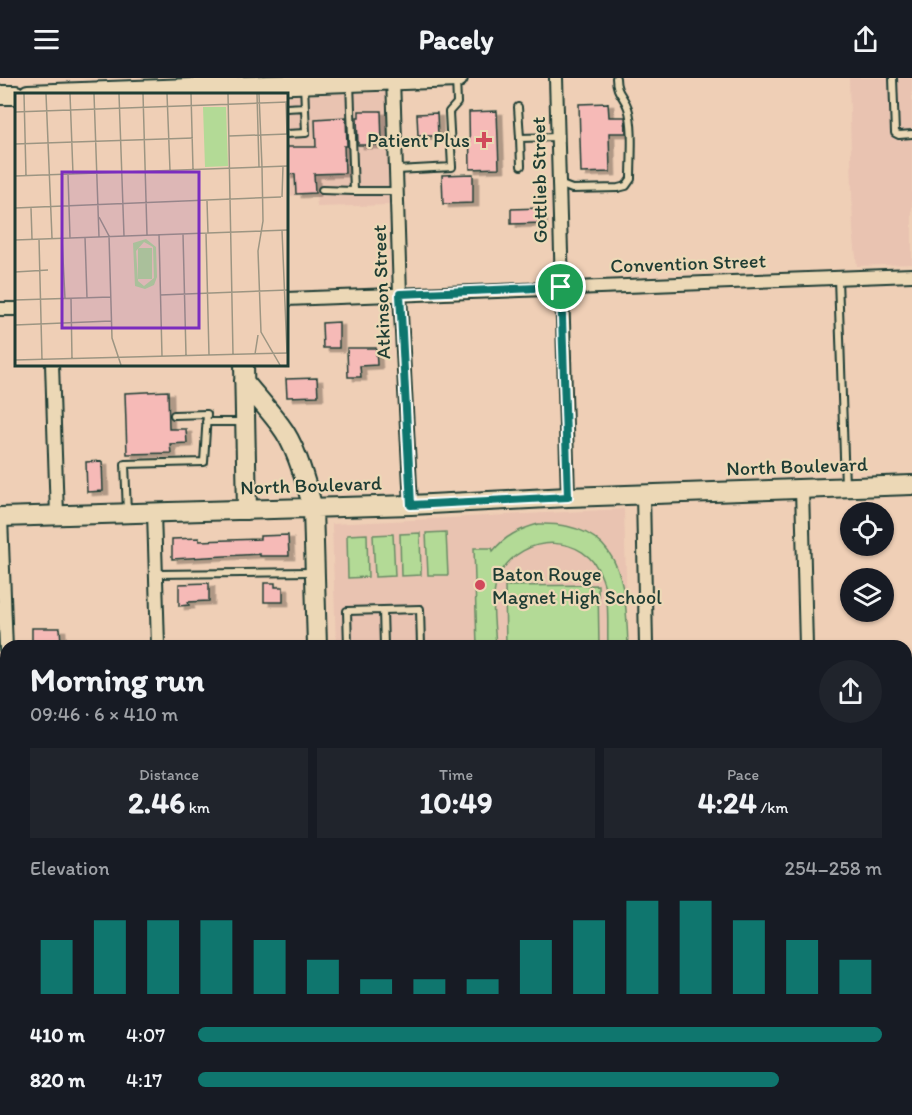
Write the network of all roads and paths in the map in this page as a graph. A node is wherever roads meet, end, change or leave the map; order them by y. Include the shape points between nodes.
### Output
1 (457, 78) edge
2 (556, 78) edge
3 (616, 78) edge
4 (892, 78) edge
5 (393, 79) edge
6 (350, 82) junction
7 (304, 84) junction
8 (74, 85) edge
9 (233, 86) edge
10 (260, 90) edge
11 (148, 92) edge
12 (47, 93) edge
13 (305, 107) junction
14 (518, 107) dead end
15 (288, 109) edge
16 (290, 126) dead end
17 (289, 134) edge
18 (912, 134) edge
19 (558, 137) junction
20 (520, 138) junction
21 (521, 166) dead end
22 (396, 171) junction
23 (559, 184) junction
24 (322, 190) dead end
25 (354, 191) junction
26 (397, 191) junction
27 (912, 275) edge
28 (838, 277) junction
29 (561, 287) junction
30 (400, 294) junction
31 (288, 299) edge
32 (52, 366) edge
33 (244, 373) edge
34 (174, 415) dead end
35 (206, 422) junction
36 (245, 422) junction
37 (912, 484) edge
38 (846, 487) junction
39 (802, 489) junction
40 (644, 494) junction
41 (568, 497) junction
42 (411, 505) junction
43 (313, 508) junction
44 (247, 510) junction
45 (154, 512) junction
46 (127, 513) junction
47 (57, 515) junction
48 (1, 517) edge
49 (315, 572) junction
50 (156, 574) junction
51 (383, 610) junction
52 (6, 640) edge
53 (158, 640) edge
54 (317, 640) edge
55 (348, 640) edge
56 (384, 640) edge
57 (421, 640) edge
58 (646, 640) edge
59 (806, 640) edge

1 - 5 street
1 - 22 lane via 457,103 449,112 452,167
2 - 19 street, Gottlieb Street
3 - 23 lane via 616,88 628,107 631,179 618,188 572,189
4 - 18 lane via 895,133
5 - 6 street
5 - 22 street, Atkinson Street
6 - 7 street
6 - 25 lane
7 - 10 street
7 - 13 lane
8 - 11 street
8 - 12 street
9 - 10 street
9 - 11 street
13 - 15 lane
13 - 17 lane via 306,133
14 - 20 lane
16 - 17 lane
19 - 20 lane
19 - 23 street, Gottlieb Street
20 - 21 lane
22 - 26 street, Atkinson Street
23 - 29 street, Gottlieb Street
24 - 25 lane
25 - 26 lane
26 - 30 street, Atkinson Street
27 - 28 street, Convention Street
28 - 29 street, Convention Street
28 - 38 lane
29 - 30 street, Convention Street
29 - 41 street, Gottlieb Street
30 - 31 street, Convention Street
30 - 42 street, Atkinson Street
32 - 47 street
33 - 36 street
33 - 43 street via 282,427 303,471
34 - 35 lane via 207,414
35 - 36 lane
35 - 46 lane via 204,462 125,464
36 - 44 street
37 - 38 street, North Boulevard
38 - 39 street, North Boulevard
39 - 40 street, North Boulevard
39 - 59 street
40 - 41 street, North Boulevard
40 - 58 street
41 - 42 street, North Boulevard
42 - 43 street, North Boulevard
43 - 44 street, North Boulevard
43 - 49 street
44 - 45 street, North Boulevard
45 - 46 street, North Boulevard
45 - 50 street
46 - 47 street, North Boulevard
47 - 48 street, North Boulevard
48 - 52 street
49 - 50 lane
49 - 54 street
50 - 53 street
51 - 55 lane via 347,611
51 - 56 lane
51 - 57 lane via 420,609

